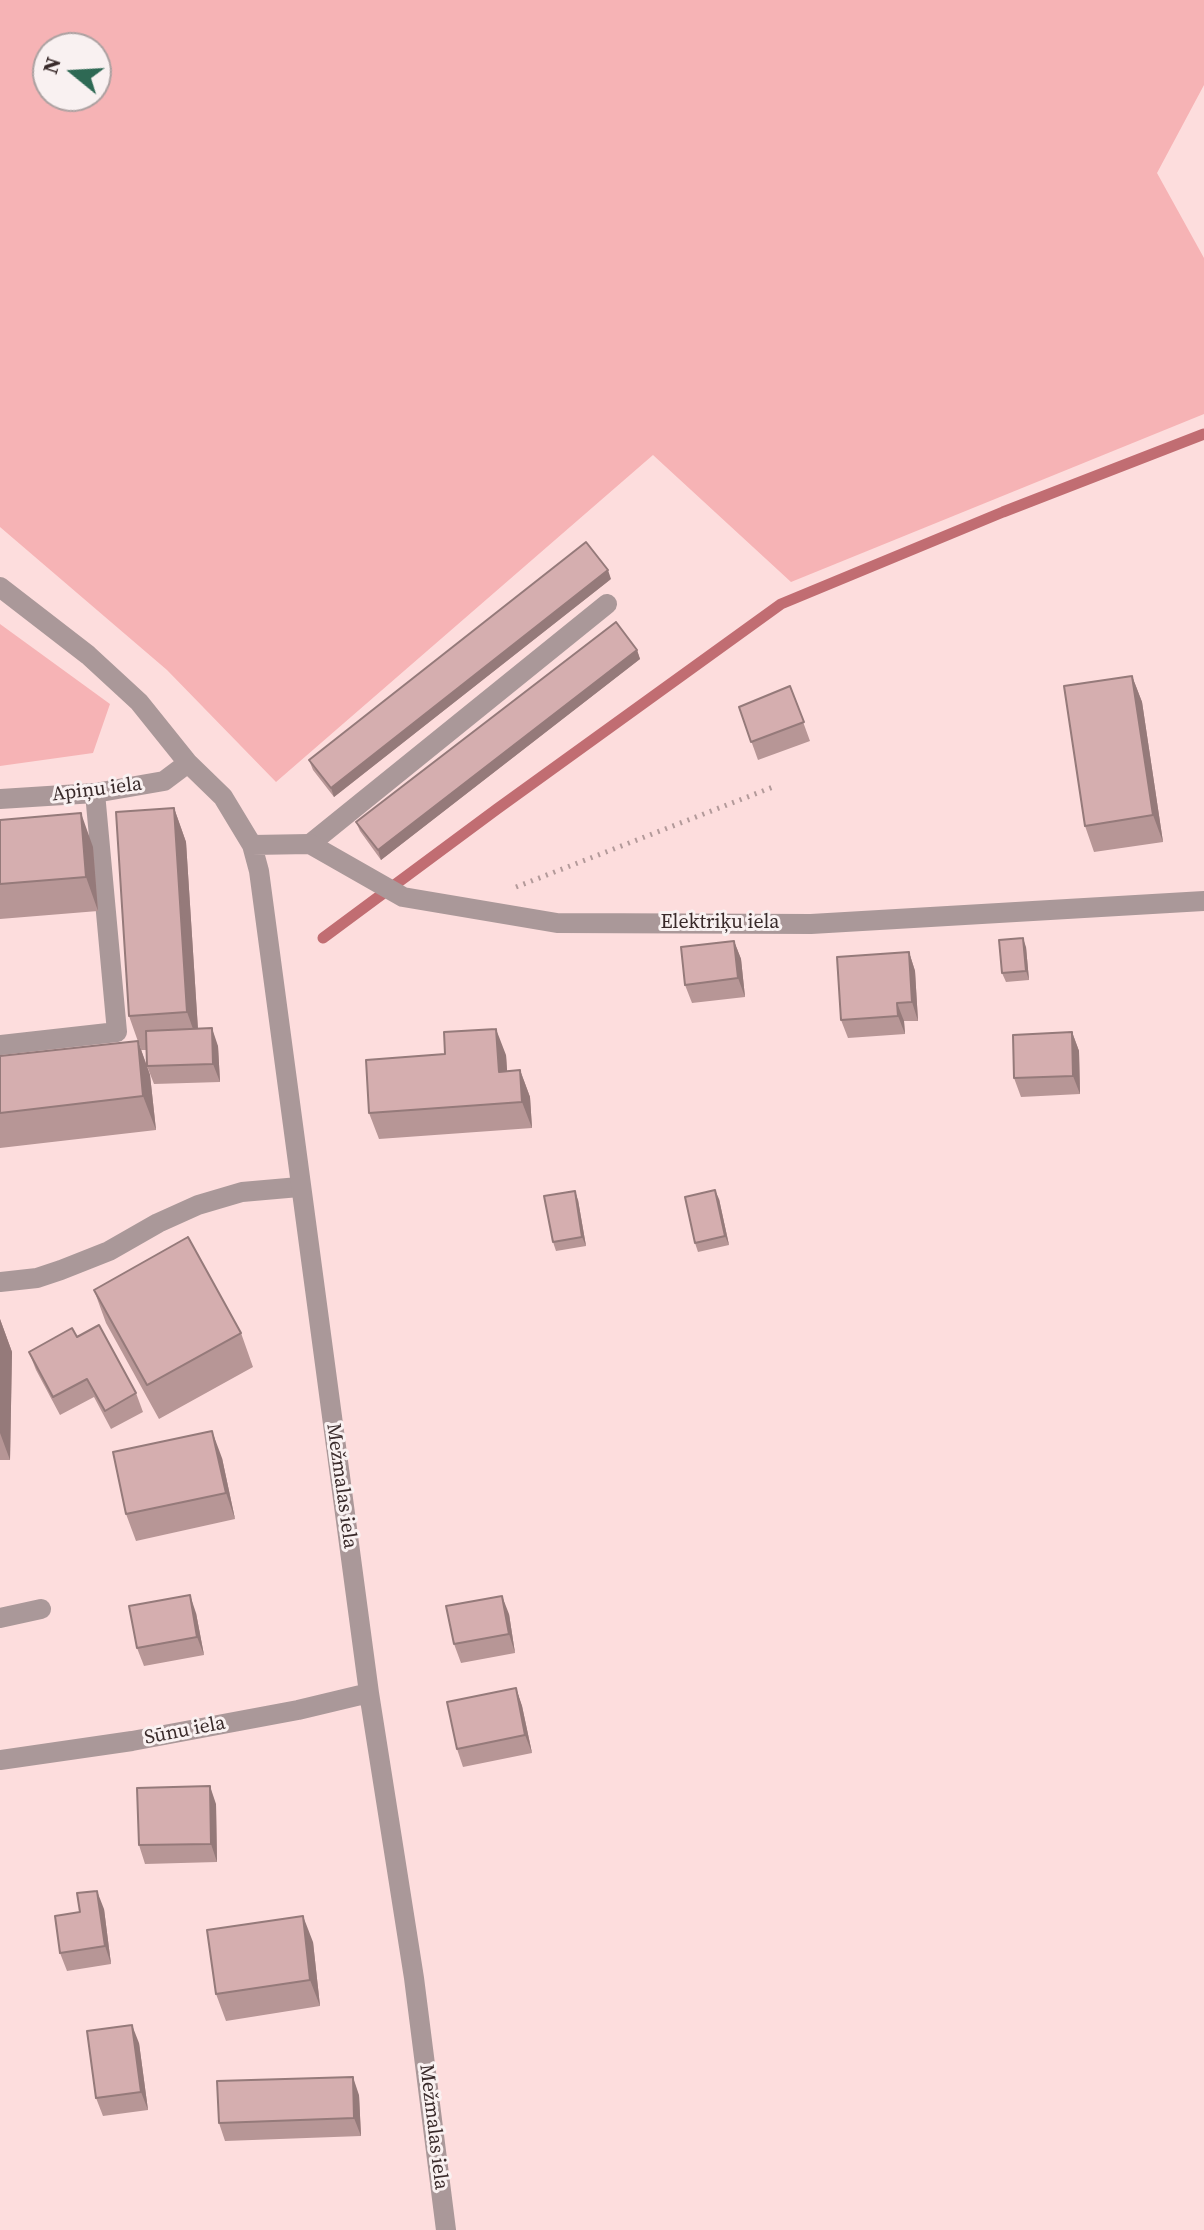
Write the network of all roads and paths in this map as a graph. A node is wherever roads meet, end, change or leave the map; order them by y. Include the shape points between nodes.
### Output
1 (0, 587) edge
2 (607, 604) dead end
3 (188, 763) junction
4 (773, 787) dead end
5 (95, 793) junction
6 (0, 799) edge
7 (310, 844) junction
8 (252, 845) junction
9 (507, 890) dead end
10 (1204, 901) edge
11 (0, 1045) edge
12 (299, 1187) junction
13 (0, 1282) edge
14 (41, 1609) dead end
15 (0, 1618) edge
16 (369, 1693) junction
17 (0, 1760) edge
18 (446, 2230) edge

1 - 3 street, Mežmalas iela via 139,702
2 - 7 street
3 - 5 street, Apiņu iela via 164,781
3 - 8 street, Mežmalas iela via 223,797
4 - 9 path
5 - 6 street, Apiņu iela
5 - 11 street via 117,1032
7 - 8 street
7 - 10 street, Elektriķu iela via 403,897 557,923 811,924
8 - 12 street, Mežmalas iela
12 - 13 street via 242,1192 198,1205 61,1270
12 - 16 street, Mežmalas iela
14 - 15 street
16 - 17 street, Sūnu iela via 132,1741
16 - 18 street, Mežmalas iela via 414,1978

